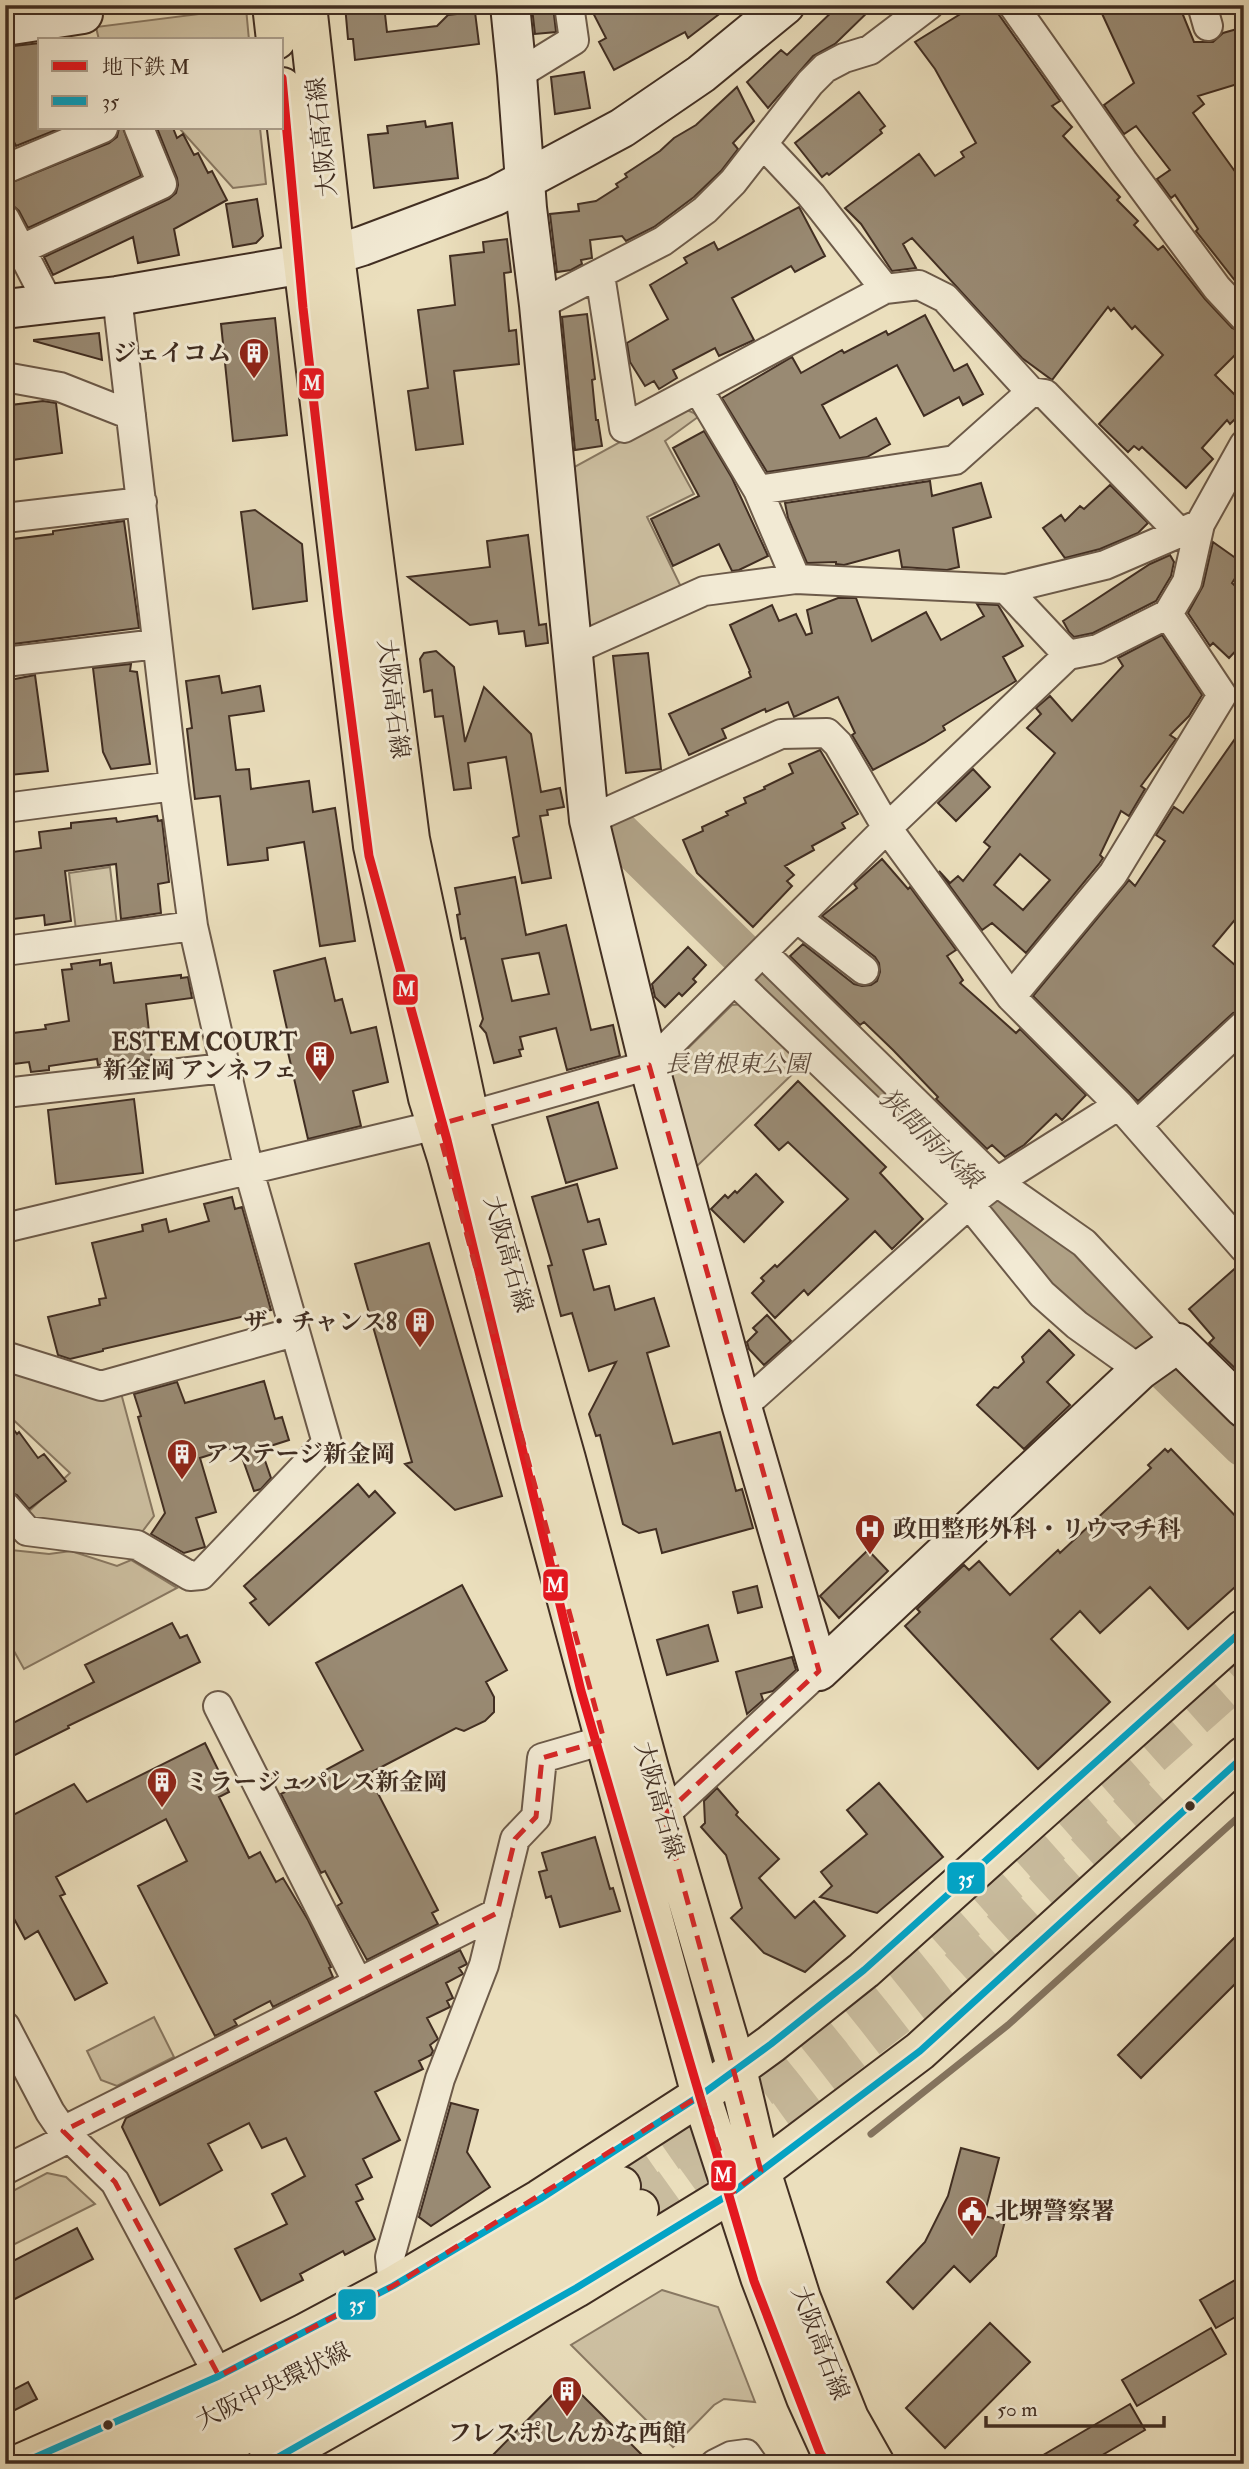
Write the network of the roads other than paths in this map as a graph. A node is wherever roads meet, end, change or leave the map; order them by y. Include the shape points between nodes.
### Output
1 (82, 5) edge
2 (272, 5) edge
3 (307, 5) edge
4 (510, 5) edge
5 (569, 5) edge
6 (785, 5) edge
7 (929, 5) edge
8 (1013, 5) edge
9 (5, 26) edge
10 (276, 38) edge
11 (517, 75) junction
12 (284, 96) edge
13 (98, 130) edge
14 (140, 130) edge
15 (764, 145) junction
16 (5, 169) edge
17 (525, 181) junction
18 (5, 219) edge
19 (22, 249) junction
20 (320, 260) junction
21 (600, 275) junction
22 (885, 289) junction
23 (117, 296) junction
24 (48, 304) junction
25 (539, 305) junction
26 (5, 309) edge
27 (1244, 317) edge
28 (5, 377) edge
29 (698, 390) junction
30 (1031, 392) junction
31 (131, 415) junction
32 (1244, 445) edge
33 (758, 490) junction
34 (142, 502) junction
35 (5, 518) edge
36 (1190, 528) junction
37 (796, 579) junction
38 (1006, 589) junction
39 (1168, 614) junction
40 (157, 644) junction
41 (573, 650) junction
42 (1068, 655) junction
43 (5, 662) edge
44 (1233, 701) edge
45 (174, 786) junction
46 (5, 808) edge
47 (589, 820) junction
48 (887, 828) junction
49 (798, 919) junction
50 (193, 926) junction
51 (5, 951) edge
52 (763, 954) junction
53 (864, 970) dead end
54 (736, 980) junction
55 (1011, 997) junction
56 (1244, 1025) edge
57 (649, 1065) junction
58 (224, 1068) junction
59 (5, 1093) edge
60 (1128, 1115) junction
61 (453, 1120) junction
62 (249, 1171) junction
63 (984, 1193) junction
64 (5, 1228) edge
65 (1244, 1248) edge
66 (294, 1332) junction
67 (5, 1356) edge
68 (1158, 1357) junction
69 (742, 1407) junction
70 (1244, 1408) edge
71 (5, 1506) edge
72 (1244, 1629) edge
73 (819, 1671) junction
74 (218, 1706) dead end
75 (604, 1740) junction
76 (1244, 1756) edge
77 (664, 1815) junction
78 (497, 1913) junction
79 (358, 1983) junction
80 (5, 2026) edge
81 (737, 2069) junction
82 (701, 2095) junction
83 (66, 2135) junction
84 (5, 2170) edge
85 (747, 2181) junction
86 (393, 2286) junction
87 (219, 2376) junction
88 (19, 2464) edge
89 (98, 2464) edge
90 (176, 2464) edge
91 (266, 2464) edge
92 (715, 2464) edge
93 (753, 2464) edge
94 (836, 2464) edge
95 (875, 2464) edge

1 - 9 street via 83,14
2 - 10 main road
3 - 20 main road, 大阪高石線
4 - 11 street
5 - 11 street via 574,40
6 - 17 street via 701,74 622,128
7 - 15 street via 870,50 825,68
8 - 27 street via 1217,288
11 - 17 street
12 - 20 main road, 大阪高石線
13 - 16 street
14 - 19 street via 162,184
15 - 21 street via 705,210 663,242
15 - 22 street via 811,195
17 - 20 street
17 - 25 street
18 - 19 street
19 - 24 street
20 - 23 street
20 - 61 main road, 大阪高石線 via 373,846 428,1098
21 - 25 street
21 - 29 street via 624,428
22 - 29 street
22 - 30 street via 919,285 944,298
23 - 24 street
23 - 31 street
24 - 26 street
25 - 41 street
28 - 31 street via 60,387
29 - 33 street
30 - 33 street via 955,460
30 - 36 street via 1045,394
31 - 34 street
32 - 36 street
33 - 37 street
34 - 35 street
34 - 40 street
36 - 38 street via 1105,565
36 - 39 street via 1188,582
37 - 38 street
37 - 41 street via 705,591
38 - 42 street
39 - 42 street via 1098,649
39 - 44 street
40 - 43 street
40 - 45 street
41 - 47 street
42 - 48 street
44 - 55 street via 1113,874
45 - 46 street
45 - 50 street
47 - 48 street via 781,734 827,733
47 - 57 street
48 - 49 street
48 - 55 street
49 - 52 street
49 - 53 street
50 - 51 street
50 - 58 street
52 - 54 street
52 - 63 street
54 - 57 street
54 - 63 street
55 - 60 street
56 - 60 street
57 - 61 street
57 - 69 street
58 - 59 street
58 - 62 street
60 - 63 street
60 - 65 street
61 - 62 street
61 - 75 main road, 大阪高石線
61 - 77 main road, 大阪高石線 via 566,1459
62 - 64 street
62 - 66 street
63 - 68 street via 1084,1243
63 - 68 street via 1042,1294 1077,1325
63 - 69 street
66 - 67 street via 101,1386
66 - 71 street via 327,1443 201,1575 190,1576 137,1545 27,1531
68 - 70 street
68 - 73 street
69 - 73 street
72 - 81 main road via 864,1970
73 - 77 street
74 - 79 street
75 - 78 street via 542,1758 536,1818 515,1839
75 - 82 main road, 大阪高石線
76 - 85 main road via 920,2051
77 - 81 main road, 大阪高石線
78 - 79 street
78 - 86 street via 484,1965 440,2079 390,2258
79 - 83 street
80 - 83 street
81 - 82 main road
81 - 85 main road, 大阪高石線
82 - 85 main road, 大阪高石線
82 - 86 main road via 540,2199
83 - 84 street
83 - 87 street via 115,2182
85 - 91 main road via 576,2288
85 - 94 main road, 大阪高石線 via 760,2277
85 - 95 main road, 大阪高石線 via 849,2417
86 - 87 main road
87 - 88 main road
89 - 90 main road, 大阪中央環状線 via 236,2407 354,2347 516,2252 630,2197 564,2259 251,2432
92 - 93 street via 746,2454

